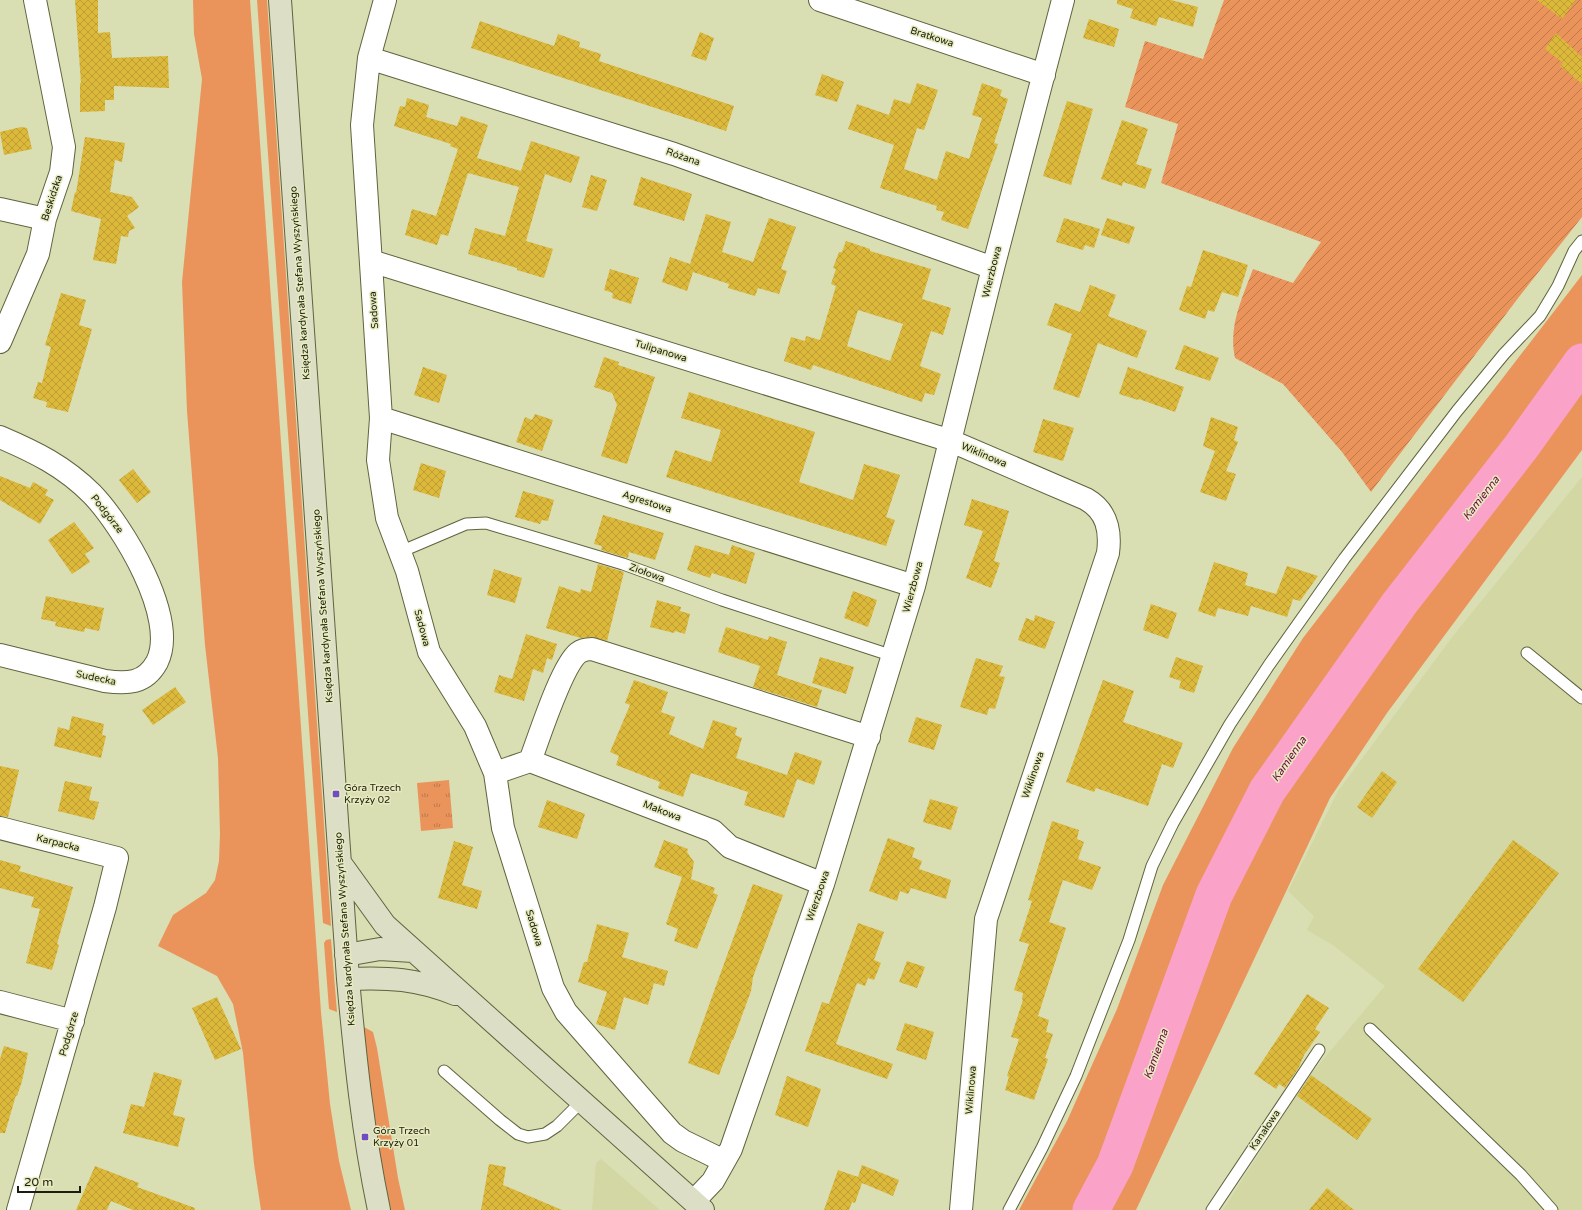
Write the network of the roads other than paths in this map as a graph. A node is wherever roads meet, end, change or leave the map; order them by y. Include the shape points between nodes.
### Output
1 (35, 0) edge
2 (280, 0) edge
3 (385, 0) edge
4 (820, 0) edge
5 (1063, 0) edge
6 (369, 58) junction
7 (1044, 75) junction
8 (0, 209) edge
9 (44, 219) junction
10 (1582, 241) edge
11 (371, 261) junction
12 (993, 268) junction
13 (0, 342) edge
14 (381, 418) junction
15 (0, 437) edge
16 (951, 441) junction
17 (400, 552) junction
18 (914, 586) junction
19 (161, 635) joint
20 (1527, 653) dead end
21 (0, 655) edge
22 (893, 656) junction
23 (1582, 698) edge
24 (869, 737) junction
25 (530, 762) junction
26 (495, 773) junction
27 (0, 828) edge
28 (116, 858) joint
29 (341, 864) junction
30 (823, 884) junction
31 (413, 951) junction
32 (346, 955) junction
33 (348, 980) junction
34 (468, 1000) junction
35 (0, 1002) edge
36 (73, 1021) junction
37 (1370, 1029) dead end
38 (1319, 1050) dead end
39 (444, 1071) dead end
40 (582, 1101) junction
41 (724, 1162) junction
42 (699, 1206) edge
43 (18, 1210) edge
44 (379, 1210) edge
45 (961, 1210) edge
46 (1009, 1210) edge
47 (1212, 1210) edge
48 (1552, 1210) edge

1 - 9 street, Beskidzka via 64,147 61,172
2 - 29 main road, Księdza kardynała Stefana Wyszyńskiego
3 - 6 street, Sadowa
4 - 7 street, Bratkowa
5 - 7 street, Wierzbowa
6 - 11 street, Sadowa via 362,125
6 - 12 street, Różana via 674,154
7 - 12 street, Wierzbowa
8 - 9 street
9 - 13 street, Beskidzka via 38,254
10 - 46 lane via 1574,251 1558,286 1540,316 1504,354 1457,411 1348,553 1230,724 1152,866 1129,940 1076,1076
11 - 14 street, Sadowa
11 - 16 street, Tulipanowa
12 - 16 street, Wierzbowa
14 - 17 street, Sadowa via 378,460 388,518
14 - 18 street, Agrestowa
15 - 19 street, Podgórze via 60,466 102,505 121,531 141,566 158,611
16 - 18 street, Wierzbowa
16 - 45 street, Wiklinowa via 1091,502 1104,516 1109,537 1108,553 986,919
17 - 22 lane, Ziołowa via 466,524 486,523 624,564 722,600
17 - 26 street, Sadowa via 429,652 475,726
18 - 22 street, Wierzbowa
19 - 21 street, Sudecka via 155,665 145,677 132,682 105,681
20 - 23 lane
22 - 24 street, Wierzbowa
24 - 25 street via 640,662 587,649 577,654 571,662 555,695
24 - 30 street, Wierzbowa
25 - 26 street
25 - 30 street, Makowa via 713,831 730,847
26 - 41 street, Sadowa via 503,828 553,988 560,1003 672,1133
27 - 28 street, Karpacka
28 - 36 street, Podgórze
29 - 31 main road via 385,925
29 - 32 main road, Księdza kardynała Stefana Wyszyńskiego
30 - 41 street, Wierzbowa via 738,1129
31 - 32 main road via 380,949
31 - 34 main road
32 - 33 main road, Księdza kardynała Stefana Wyszyńskiego
33 - 34 main road via 380,978 432,985
33 - 44 main road, Księdza kardynała Stefana Wyszyńskiego via 358,1084 368,1158
34 - 40 main road
35 - 36 street
36 - 43 street, Podgórze
37 - 48 lane via 1522,1175
38 - 47 lane, Kanałowa
39 - 40 lane via 500,1120 518,1134 528,1137 545,1134 557,1126
40 - 42 main road
41 - 42 street

